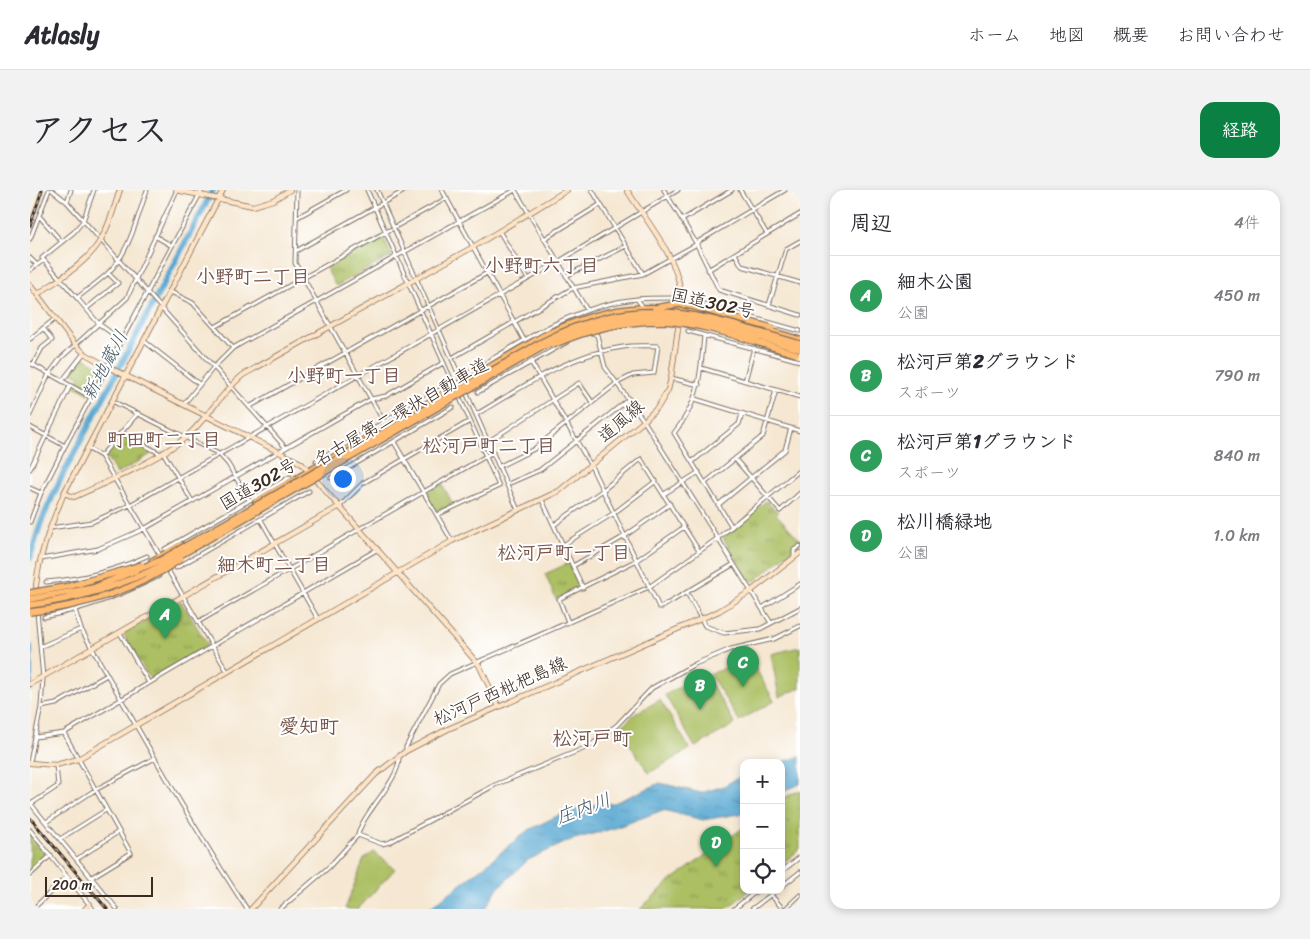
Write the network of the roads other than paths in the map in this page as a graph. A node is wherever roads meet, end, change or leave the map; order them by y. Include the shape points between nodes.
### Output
1 (51, 190) edge
2 (71, 190) edge
3 (94, 190) edge
4 (120, 190) edge
5 (147, 190) edge
6 (176, 190) edge
7 (223, 190) edge
8 (290, 190) edge
9 (297, 190) edge
10 (346, 190) edge
11 (367, 190) edge
12 (377, 190) edge
13 (406, 190) edge
14 (442, 190) edge
15 (567, 190) edge
16 (592, 190) edge
17 (627, 190) edge
18 (664, 190) edge
19 (678, 190) edge
20 (732, 190) edge
21 (740, 190) edge
22 (785, 190) edge
23 (201, 194) edge
24 (668, 196) junction
25 (446, 198) junction
26 (216, 199) junction
27 (67, 202) junction
28 (383, 203) junction
29 (601, 204) junction
30 (374, 208) junction
31 (752, 210) junction
32 (641, 212) junction
33 (529, 213) junction
34 (800, 216) edge
35 (40, 217) junction
36 (298, 217) junction
37 (682, 220) junction
38 (83, 221) junction
39 (459, 221) junction
40 (394, 228) junction
41 (615, 228) junction
42 (385, 232) junction
43 (499, 232) junction
44 (767, 234) junction
45 (155, 236) junction
46 (30, 239) edge
47 (544, 239) junction
48 (100, 241) junction
49 (800, 241) edge
50 (62, 242) junction
51 (696, 244) junction
52 (172, 246) junction
53 (626, 246) junction
54 (473, 247) junction
55 (295, 251) junction
56 (405, 252) junction
57 (734, 254) junction
58 (396, 257) junction
59 (30, 258) edge
60 (670, 259) junction
61 (44, 260) junction
62 (118, 260) junction
63 (558, 262) junction
64 (37, 265) junction
65 (30, 270) edge
66 (708, 270) junction
67 (108, 273) junction
68 (487, 273) junction
69 (643, 274) junction
70 (566, 276) junction
71 (777, 276) junction
72 (303, 278) junction
73 (417, 278) junction
74 (59, 279) junction
75 (528, 279) junction
76 (135, 280) junction
77 (800, 283) edge
78 (408, 284) junction
79 (30, 286) edge
80 (573, 288) junction
81 (169, 291) junction
82 (38, 294) junction
83 (148, 296) junction
84 (499, 296) junction
85 (77, 298) junction
86 (672, 298) dead end
87 (637, 299) junction
88 (750, 300) junction
89 (316, 301) junction
90 (693, 301) dead end
91 (710, 305) junction
92 (769, 305) junction
93 (429, 306) junction
94 (159, 308) junction
95 (681, 308) junction
96 (86, 309) junction
97 (643, 309) junction
98 (587, 310) junction
99 (420, 311) junction
100 (704, 313) junction
101 (746, 314) junction
102 (800, 314) edge
103 (714, 315) junction
104 (56, 318) junction
105 (514, 322) junction
106 (99, 324) junction
107 (331, 326) junction
108 (43, 328) junction
109 (215, 328) junction
110 (439, 329) junction
111 (688, 331) dead end
112 (800, 331) edge
113 (430, 334) junction
114 (704, 336) dead end
115 (717, 337) junction
116 (789, 337) junction
117 (30, 338) edge
118 (121, 340) junction
119 (524, 340) junction
120 (800, 340) edge
121 (144, 341) junction
122 (74, 343) junction
123 (800, 344) edge
124 (233, 348) junction
125 (754, 348) junction
126 (601, 351) junction
127 (799, 352) edge
128 (84, 353) junction
129 (346, 353) junction
130 (452, 358) junction
131 (800, 361) edge
132 (531, 362) junction
133 (443, 363) junction
134 (496, 363) junction
135 (31, 364) edge
136 (108, 367) junction
137 (213, 368) junction
138 (701, 368) junction
139 (516, 370) junction
140 (469, 373) dead end
141 (49, 374) junction
142 (125, 375) junction
143 (358, 375) junction
144 (540, 377) junction
145 (671, 378) junction
146 (62, 381) junction
147 (745, 381) junction
148 (462, 382) junction
149 (617, 383) junction
150 (199, 384) junction
151 (699, 385) junction
152 (70, 386) junction
153 (230, 386) junction
154 (454, 387) junction
155 (443, 388) dead end
156 (776, 390) junction
157 (478, 392) dead end
158 (800, 397) edge
159 (91, 398) junction
160 (435, 398) junction
161 (371, 399) junction
162 (628, 399) junction
163 (695, 399) junction
164 (111, 400) junction
165 (554, 400) junction
166 (592, 402) junction
167 (184, 404) junction
168 (417, 406) junction
169 (249, 407) junction
170 (453, 407) dead end
171 (138, 413) junction
172 (30, 414) edge
173 (477, 414) junction
174 (742, 414) junction
175 (206, 415) junction
176 (470, 421) junction
177 (644, 421) junction
178 (768, 421) junction
179 (384, 422) junction
180 (427, 422) junction
181 (567, 423) junction
182 (30, 427) edge
183 (266, 427) junction
184 (791, 428) junction
185 (800, 431) edge
186 (122, 433) junction
187 (46, 436) junction
188 (186, 437) junction
189 (249, 437) junction
190 (577, 441) junction
191 (394, 442) junction
192 (489, 442) junction
193 (65, 446) junction
194 (285, 447) junction
195 (86, 448) junction
196 (279, 451) junction
197 (161, 452) junction
198 (332, 452) junction
199 (493, 452) junction
200 (341, 453) junction
201 (219, 454) junction
202 (102, 456) junction
203 (486, 456) junction
204 (735, 459) junction
205 (329, 460) junction
206 (362, 460) junction
207 (404, 460) junction
208 (316, 461) dead end
209 (692, 462) junction
210 (500, 466) junction
211 (591, 466) junction
212 (30, 469) edge
213 (800, 470) edge
214 (309, 471) junction
215 (698, 472) junction
216 (236, 476) junction
217 (178, 477) junction
218 (331, 478) dead end
219 (751, 478) junction
220 (115, 479) junction
221 (291, 479) junction
222 (656, 482) junction
223 (683, 482) junction
224 (508, 484) junction
225 (705, 484) junction
226 (30, 488) edge
227 (271, 490) junction
228 (603, 490) junction
229 (309, 491) dead end
230 (64, 492) junction
231 (423, 492) junction
232 (41, 493) junction
233 (800, 493) edge
234 (664, 494) junction
235 (767, 497) junction
236 (249, 500) junction
237 (542, 500) junction
238 (192, 501) junction
239 (287, 504) junction
240 (670, 504) junction
241 (130, 505) junction
242 (718, 505) junction
243 (340, 506) junction
244 (518, 510) junction
245 (614, 513) junction
246 (437, 515) junction
247 (261, 520) junction
248 (30, 522) edge
249 (554, 525) junction
250 (684, 527) junction
251 (732, 527) junction
252 (50, 528) junction
253 (360, 528) junction
254 (144, 529) junction
255 (198, 536) junction
256 (210, 536) junction
257 (626, 536) junction
258 (718, 538) junction
259 (184, 541) junction
260 (452, 541) junction
261 (274, 543) junction
262 (564, 545) junction
263 (213, 546) junction
264 (800, 546) edge
265 (164, 549) dead end
266 (378, 549) junction
267 (700, 551) junction
268 (800, 553) edge
269 (148, 556) dead end
270 (794, 556) junction
271 (160, 557) junction
272 (41, 559) junction
273 (637, 560) junction
274 (734, 564) junction
275 (573, 566) junction
276 (119, 568) junction
277 (176, 568) dead end
278 (289, 569) junction
279 (133, 570) junction
280 (399, 572) junction
281 (126, 573) junction
282 (90, 576) junction
283 (159, 576) dead end
284 (46, 582) dead end
285 (800, 584) edge
286 (36, 586) joint
287 (649, 587) junction
288 (583, 588) junction
289 (76, 589) junction
290 (131, 590) junction
291 (751, 591) junction
292 (303, 592) junction
293 (687, 592) junction
294 (32, 596) edge
295 (184, 596) junction
296 (99, 603) junction
297 (30, 605) edge
298 (762, 608) junction
299 (800, 608) edge
300 (75, 610) junction
301 (30, 612) edge
302 (44, 617) dead end
303 (701, 618) junction
304 (318, 619) junction
305 (198, 622) junction
306 (568, 622) junction
307 (771, 623) junction
308 (800, 626) edge
309 (82, 629) junction
310 (120, 633) junction
311 (42, 646) junction
312 (212, 646) junction
313 (93, 649) junction
314 (477, 662) junction
315 (227, 671) junction
316 (108, 675) junction
317 (43, 678) junction
318 (148, 683) junction
319 (30, 684) edge
320 (121, 698) junction
321 (41, 707) junction
322 (499, 707) junction
323 (137, 724) junction
324 (64, 733) junction
325 (35, 737) junction
326 (406, 751) junction
327 (399, 757) junction
328 (155, 758) junction
329 (78, 759) junction
330 (30, 762) edge
331 (56, 766) junction
332 (95, 790) junction
333 (30, 804) edge
334 (106, 810) junction
335 (46, 822) junction
336 (30, 830) edge
337 (118, 832) junction
338 (358, 835) junction
339 (60, 839) junction
340 (51, 855) junction
341 (800, 857) edge
342 (77, 859) junction
343 (785, 869) edge
344 (800, 872) edge
345 (30, 875) edge
346 (67, 876) junction
347 (92, 877) junction
348 (785, 884) edge
349 (753, 894) edge
350 (771, 895) joint
351 (800, 895) edge
352 (90, 904) junction
353 (33, 909) edge
354 (85, 909) edge
355 (93, 909) edge
356 (117, 909) edge
357 (246, 909) edge
358 (251, 909) edge
359 (280, 909) edge
360 (734, 909) edge
361 (752, 909) edge
362 (784, 909) edge

1 - 27 street
1 - 35 street
2 - 27 street
3 - 38 street
4 - 48 street
5 - 62 street via 132,234
6 - 23 street
6 - 45 street
7 - 26 street
8 - 26 street via 253,206
9 - 36 street
10 - 36 street
11 - 30 street
12 - 28 street
13 - 28 street
14 - 25 street
15 - 33 street
16 - 29 street
17 - 32 street, 道風線
18 - 24 street
19 - 24 street
20 - 37 street
21 - 31 street
22 - 31 street
23 - 26 street
23 - 52 street
24 - 32 street
24 - 37 street
25 - 39 street
25 - 40 street
26 - 81 street
27 - 38 street
28 - 30 street
28 - 40 street
29 - 41 street
29 - 47 street
30 - 42 street
30 - 55 street
31 - 44 street
31 - 51 street
32 - 41 street
32 - 60 street, 道風線
33 - 39 street via 515,190
33 - 43 street
33 - 47 street
34 - 44 street
35 - 46 street
35 - 50 street
36 - 55 street
37 - 51 street
38 - 48 street
38 - 50 street
39 - 54 street
39 - 56 street
40 - 42 street
40 - 56 street
41 - 53 street
41 - 63 street
42 - 58 street
42 - 72 street
43 - 54 street
43 - 75 street
44 - 57 street
45 - 52 street
45 - 76 street
47 - 63 street
48 - 62 street
48 - 74 street
49 - 71 street via 786,249
50 - 61 street via 42,258
51 - 60 street
51 - 66 street
52 - 83 street
53 - 69 street
53 - 70 street
54 - 68 street
54 - 73 street
55 - 72 street via 295,263
56 - 58 street
56 - 73 street
57 - 66 street
57 - 71 street via 742,266
58 - 78 street
58 - 89 street
59 - 64 street
60 - 69 street
60 - 95 street, 道風線 via 680,282
61 - 64 street
61 - 74 street
62 - 67 street
62 - 76 street
63 - 70 street
63 - 75 street
64 - 65 street
66 - 88 street via 719,290
67 - 85 street
67 - 96 street via 118,283
68 - 84 street
68 - 93 street
69 - 80 street
70 - 80 street
71 - 77 street
71 - 92 street
72 - 89 street
72 - 109 street
73 - 78 street
73 - 93 street
74 - 82 street
74 - 85 street
75 - 84 street
76 - 83 street
76 - 106 street via 127,298
78 - 99 street
78 - 107 street
79 - 82 street
80 - 98 street
80 - 105 street
81 - 94 street
81 - 109 street via 193,303
82 - 104 street
83 - 94 street
83 - 118 street
84 - 105 street
84 - 110 street
85 - 96 street
86 - 87 street
87 - 97 street
87 - 98 street
88 - 92 street
88 - 101 street
89 - 107 street
89 - 124 street
90 - 91 street
91 - 100 street
91 - 101 street
92 - 102 street
93 - 99 street
93 - 110 street
94 - 121 street
94 - 137 street
95 - 97 highway, 国道302号
95 - 100 highway, 国道302号
95 - 145 street, 道風線
96 - 106 street
97 - 116 highway, bridge via 685,305 772,328
97 - 123 highway, 名古屋第二環状自動車道, bridge via 697,315
97 - 134 highway, 国道302号 via 607,312 571,322
97 - 256 highway, 名古屋第二環状自動車道, bridge via 596,319 556,335
98 - 119 street
99 - 113 street
99 - 129 street
100 - 103 highway, 国道302号
101 - 112 street
103 - 115 street
103 - 116 highway, 国道302号
104 - 108 street
104 - 122 street
105 - 119 street
105 - 130 street
106 - 118 street
106 - 122 street
107 - 129 street
107 - 153 street
108 - 117 street
108 - 135 street via 52,340
109 - 124 street
110 - 113 street
110 - 130 street
111 - 115 street
113 - 133 street
113 - 143 street
114 - 138 street
115 - 125 street
116 - 120 highway, 国道302号
118 - 136 street
119 - 140 street
121 - 142 street
121 - 150 street
122 - 128 street
122 - 141 street
124 - 137 street
125 - 131 street
125 - 147 street
126 - 132 street via 597,335 592,333
126 - 144 street
126 - 149 street via 605,366
126 - 149 street via 624,346 658,346 654,373 633,375
127 - 256 highway, 名古屋第二環状自動車道, bridge via 662,321 574,336 494,375
128 - 136 street
128 - 146 street
129 - 143 street
129 - 169 street
130 - 148 street
132 - 139 street
132 - 144 street
133 - 154 street
133 - 161 street via 386,396
134 - 139 street
134 - 148 highway, 国道302号
135 - 141 street
136 - 142 street
136 - 159 street
137 - 150 street
137 - 153 street
138 - 147 street
138 - 151 street
139 - 157 street
141 - 146 street
141 - 172 street
142 - 164 street
142 - 167 street
143 - 161 street
143 - 183 street
144 - 165 street
144 - 173 street
145 - 151 street
145 - 177 street, 道風線 via 664,398
146 - 152 street
147 - 156 street
148 - 154 highway, 国道302号
148 - 173 street
149 - 162 street
149 - 166 street
150 - 167 street
151 - 163 street
152 - 159 street
152 - 187 street
153 - 169 street
153 - 175 street
154 - 160 highway, 国道302号
154 - 176 street
155 - 168 street
156 - 158 street
156 - 178 street
159 - 193 street
160 - 168 highway, 国道302号
160 - 180 street
161 - 179 street
161 - 194 street
162 - 177 street
162 - 190 street
163 - 174 street
163 - 209 street via 674,433
164 - 171 street
164 - 195 street
165 - 166 street via 579,383
165 - 181 street
165 - 192 street
166 - 181 street
167 - 175 street
168 - 179 street
168 - 200 highway, 国道302号
169 - 183 street
170 - 180 street
171 - 186 street
171 - 188 street
173 - 192 street
174 - 178 street
174 - 209 street via 739,424
175 - 188 street
175 - 189 street
176 - 203 street
176 - 207 street
177 - 211 street, 道風線
177 - 223 street
178 - 184 street
178 - 204 street via 763,436
179 - 198 street
180 - 191 street
181 - 190 street
181 - 210 street via 526,454
182 - 187 street
183 - 189 street
183 - 194 street
184 - 185 street
184 - 219 street via 785,450
186 - 197 street
186 - 202 street
187 - 193 street
187 - 212 street
188 - 197 street
188 - 201 street
189 - 196 street
189 - 201 street
190 - 211 street
190 - 224 street via 540,470
191 - 206 street
191 - 207 street
192 - 199 street
193 - 232 street
194 - 196 street
195 - 202 street
195 - 230 street
196 - 214 street
196 - 216 street
197 - 217 street
197 - 220 street
198 - 205 street
198 - 208 street
199 - 203 street
199 - 210 street
200 - 205 highway, 国道302号
200 - 206 street
201 - 216 street
201 - 217 street
202 - 220 street
203 - 231 street
203 - 246 street via 499,486
204 - 219 street
204 - 225 street
205 - 214 highway, 国道302号
206 - 218 street
207 - 231 street
207 - 243 street via 363,483
209 - 215 street
210 - 224 street
211 - 228 street
211 - 237 street, 道風線
213 - 235 street
214 - 221 highway, 国道302号
214 - 243 street
215 - 223 street
215 - 225 street
216 - 236 street
216 - 238 street
217 - 238 street
217 - 241 street
219 - 235 street
219 - 242 street
220 - 230 street via 74,497
220 - 241 street
221 - 227 highway, 国道302号
221 - 239 street
222 - 228 street via 641,459
222 - 234 street
222 - 245 street
223 - 234 street
223 - 258 street
224 - 244 street
225 - 242 street
226 - 232 street
227 - 236 street
227 - 255 highway, 国道302号
228 - 245 street
228 - 249 street
229 - 239 street
230 - 252 street
231 - 246 street
231 - 253 street
232 - 248 street
233 - 235 street via 780,511
234 - 240 street
235 - 251 street
236 - 259 street
237 - 244 street, 道風線
237 - 249 street
238 - 254 street
239 - 247 street
240 - 250 street
240 - 257 street
241 - 252 street via 92,522
241 - 254 street
242 - 251 street
243 - 253 street
243 - 261 street
244 - 260 street, 道風線
245 - 257 street
245 - 262 street
246 - 260 street
247 - 261 street
247 - 263 street
249 - 262 street
250 - 267 street
250 - 273 street
251 - 258 street
252 - 272 street
253 - 266 street
253 - 278 street
254 - 271 street
254 - 272 street via 98,549
255 - 259 highway, 国道302号
255 - 263 street
256 - 294 highway, bridge via 130,570
256 - 297 highway, 名古屋第二環状自動車道, bridge via 163,565 128,581 76,598
256 - 301 highway, bridge via 165,570 129,588 78,604
257 - 273 street
257 - 275 street
258 - 267 street
258 - 274 street
259 - 265 street
259 - 271 highway, 国道302号
260 - 280 street, 道風線
261 - 278 street
261 - 295 street
262 - 275 street
263 - 277 street
264 - 270 street via 794,550
266 - 280 street
266 - 292 street
267 - 287 street
268 - 270 street, 松河戸西枇杷島線
269 - 276 street
270 - 291 street, 松河戸西枇杷島線
271 - 279 highway, 国道302号
271 - 295 street
272 - 286 street
273 - 287 street
273 - 288 street
274 - 291 street
274 - 293 street
275 - 288 street
276 - 281 street
276 - 282 street
278 - 292 street
278 - 305 street
279 - 281 highway, 国道302号
279 - 290 street
280 - 304 street, 道風線
280 - 314 street
281 - 289 highway, 国道302号
282 - 284 street
282 - 289 street
283 - 290 street
285 - 298 street
286 - 294 street
287 - 293 street via 662,608
287 - 306 street
288 - 306 street via 559,599
289 - 294 highway, 国道302号
289 - 296 street
290 - 296 street
291 - 298 street
291 - 303 street, 松河戸西枇杷島線
292 - 304 street
292 - 312 street
293 - 303 street
294 - 311 street
295 - 305 street
295 - 310 street
296 - 300 street
298 - 307 street
299 - 307 street
300 - 302 street
300 - 309 street
303 - 307 street via 704,626 724,633 760,629
303 - 322 street, 松河戸西枇杷島線
304 - 315 street, 道風線
305 - 312 street
306 - 314 street
308 - 338 street via 774,639 717,654 668,679 652,688 616,725 582,751 495,785 390,842 382,844
309 - 311 street
309 - 313 street
310 - 313 street
310 - 318 street
311 - 317 street
312 - 315 street
312 - 318 street
313 - 316 street
313 - 317 street
314 - 322 street
314 - 326 street via 450,674 439,684
315 - 323 street, 道風線
316 - 320 street
316 - 321 street via 56,704
317 - 319 street
317 - 321 street
318 - 320 street
320 - 323 street
320 - 324 street
321 - 325 street
322 - 326 street, 松河戸西枇杷島線
323 - 328 street
323 - 329 street, 道風線
324 - 325 street
324 - 329 street
325 - 330 street
326 - 327 street, 松河戸西枇杷島線
327 - 338 street via 393,774
327 - 358 street, 松河戸西枇杷島線 via 376,774
328 - 332 street
328 - 357 street
329 - 331 street, 道風線
329 - 332 street
330 - 331 street
331 - 333 street via 58,786
332 - 334 street
332 - 335 street
333 - 335 street
334 - 337 street
334 - 339 street
335 - 339 street
336 - 340 street
337 - 342 street
337 - 347 street via 131,853
338 - 359 street via 330,867
339 - 342 street
340 - 345 street
340 - 346 street
341 - 343 street
342 - 347 street
344 - 348 street
346 - 352 street
346 - 353 street
347 - 356 street
349 - 360 street
350 - 361 street
350 - 362 street
351 - 362 street
352 - 354 street
352 - 355 street

